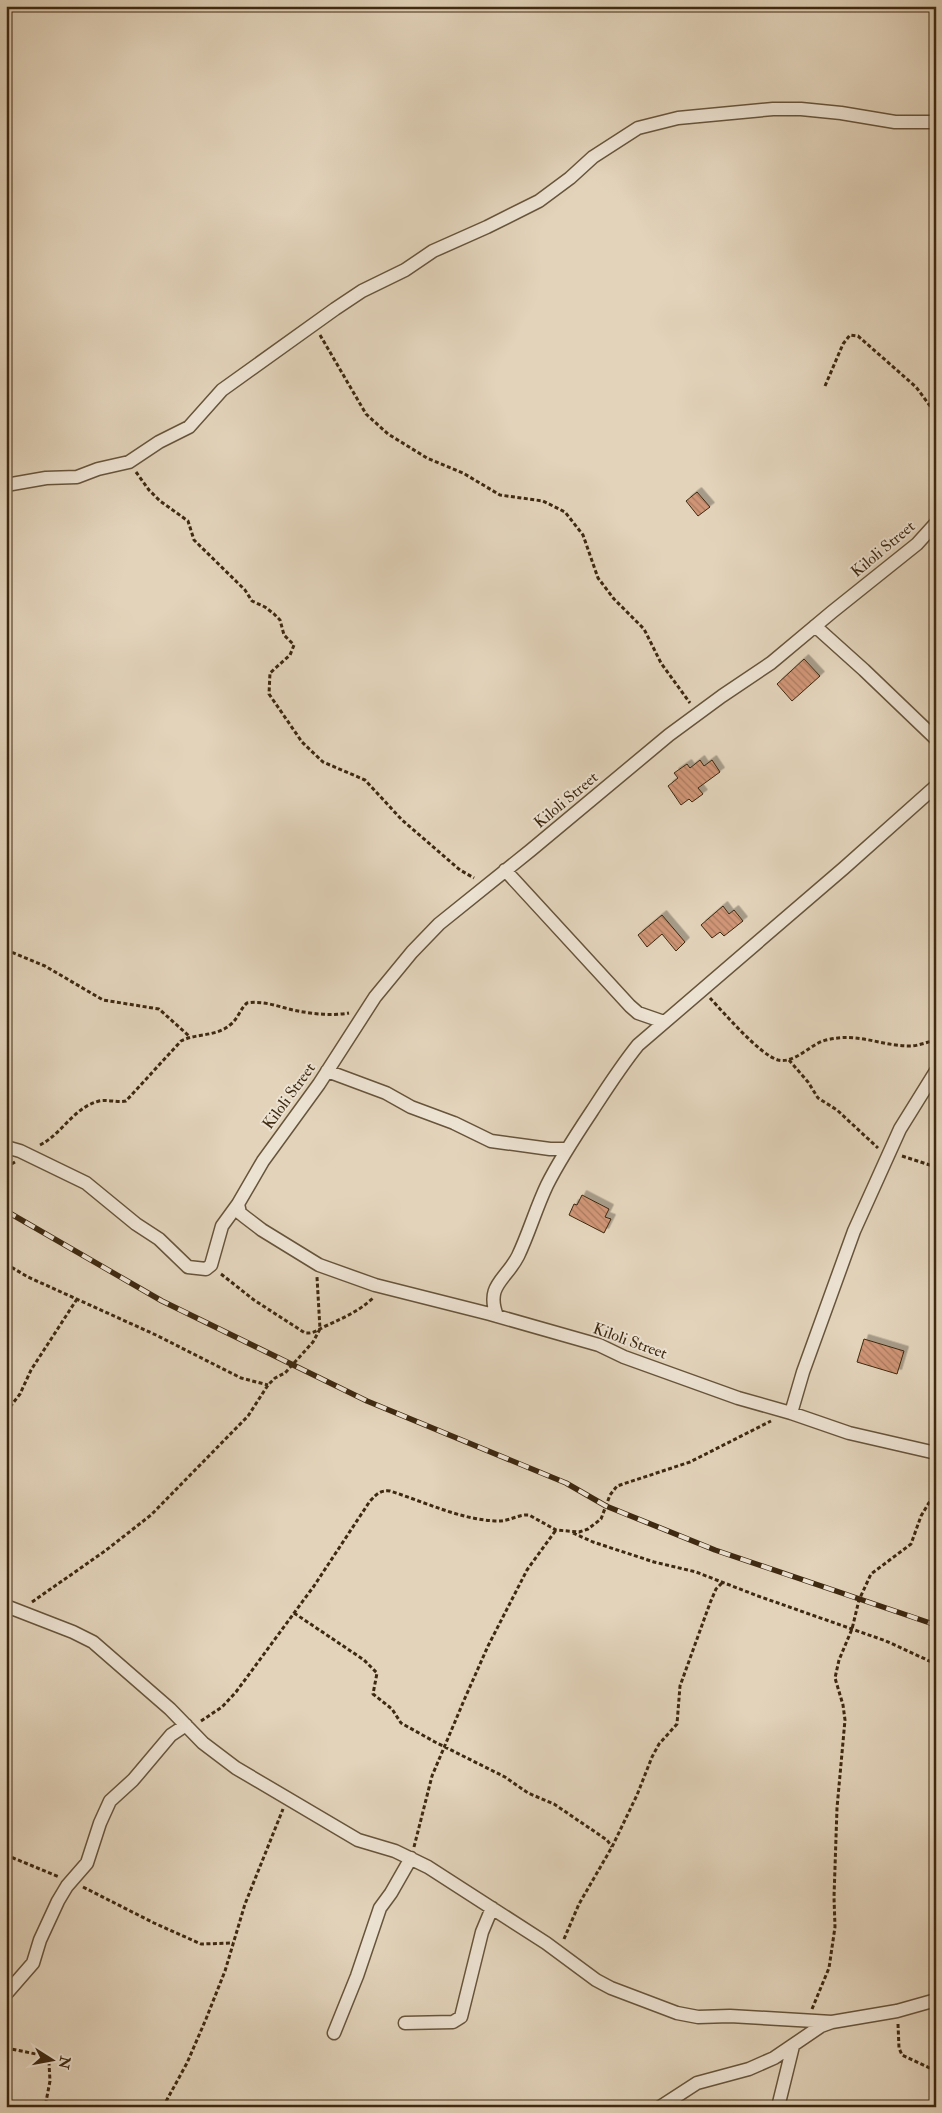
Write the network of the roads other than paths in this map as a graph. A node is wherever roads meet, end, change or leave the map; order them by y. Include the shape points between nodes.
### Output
1 (936, 122) edge
2 (6, 485) edge
3 (936, 524) edge
4 (815, 626) junction
5 (936, 739) edge
6 (936, 786) edge
7 (505, 870) junction
8 (664, 1022) junction
9 (936, 1070) edge
10 (327, 1071) junction
11 (6, 1147) edge
12 (567, 1149) junction
13 (238, 1204) junction
14 (497, 1316) junction
15 (791, 1413) junction
16 (936, 1453) edge
17 (11, 1608) edge
18 (186, 1725) junction
19 (411, 1858) junction
20 (492, 1908) junction
21 (6, 1994) edge
22 (936, 2000) edge
23 (832, 2022) junction
24 (405, 2023) dead end
25 (334, 2033) dead end
26 (793, 2046) junction
27 (660, 2107) edge
28 (778, 2107) edge

1 - 2 street via 894,122 802,109 773,109 678,118 644,126 593,156 540,201 433,251 405,270 362,291 222,390 189,427 129,462 78,477 46,478
3 - 4 street, Kiloli Street via 917,544
4 - 5 street
4 - 7 street, Kiloli Street via 771,663 698,713
6 - 8 street
7 - 8 street via 630,1006 638,1013
7 - 10 street, Kiloli Street via 424,939 367,1009
8 - 12 street via 638,1045 624,1063
9 - 15 street via 900,1129 844,1255
10 - 12 street via 386,1093 411,1107 491,1140
10 - 13 street, Kiloli Street via 263,1162
11 - 13 street via 86,1183 159,1239 188,1267 206,1269 211,1265 222,1226
12 - 14 street via 546,1187 516,1261 495,1290 493,1298
13 - 14 street, Kiloli Street via 240,1213 245,1217 314,1263 392,1289
14 - 15 street, Kiloli Street via 599,1345 738,1398
15 - 16 street, Kiloli Street via 850,1433
17 - 18 street via 93,1642
18 - 19 street via 236,1768 287,1799 358,1840 396,1850
18 - 21 street via 171,1735 110,1802 87,1863 58,1901 33,1962
19 - 20 street
19 - 25 street via 380,1908
20 - 23 street via 596,1980 677,2013 698,2017
20 - 24 street via 482,1932 461,2017 454,2022
22 - 23 street via 897,2012
23 - 26 street via 812,2031
26 - 27 street via 749,2069 697,2083
26 - 28 street

